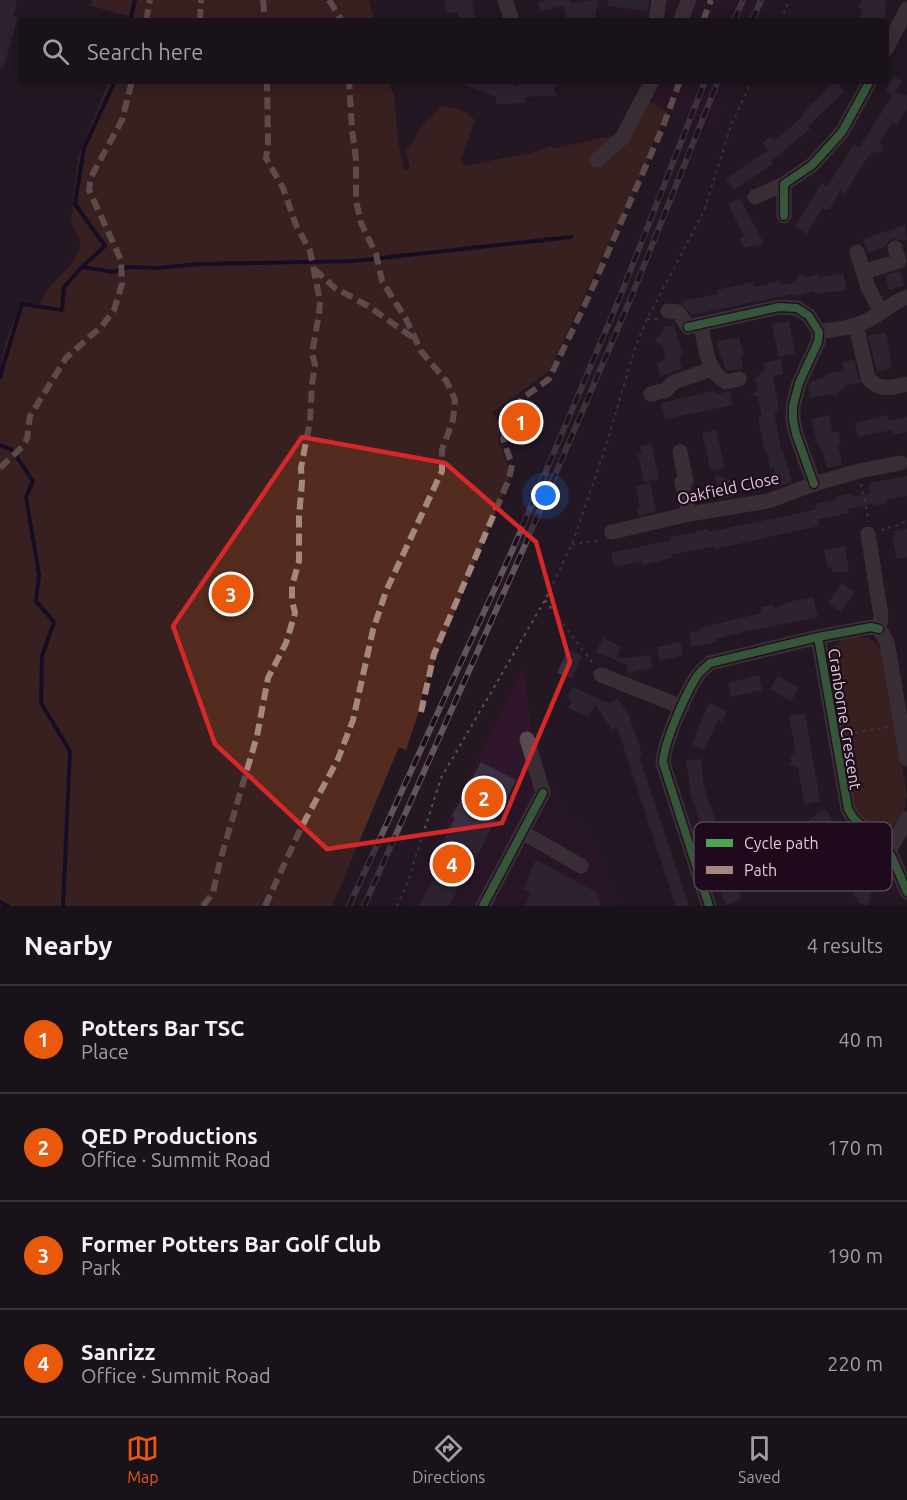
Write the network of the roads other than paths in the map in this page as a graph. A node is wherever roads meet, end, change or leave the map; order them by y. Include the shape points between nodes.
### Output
1 (505, 0) edge
2 (659, 0) edge
3 (689, 0) edge
4 (907, 9) edge
5 (511, 18) edge
6 (656, 18) edge
7 (681, 18) edge
8 (889, 43) edge
9 (650, 84) edge
10 (868, 84) edge
11 (597, 160) dead end
12 (784, 184) junction
13 (755, 197) dead end
14 (784, 216) dead end
15 (895, 248) dead end
16 (857, 252) dead end
17 (863, 272) junction
18 (907, 297) edge
19 (668, 311) dead end
20 (881, 312) junction
21 (694, 325) junction
22 (856, 325) junction
23 (819, 332) junction
24 (712, 369) junction
25 (739, 379) dead end
26 (907, 384) edge
27 (651, 394) dead end
28 (680, 452) dead end
29 (900, 463) dead end
30 (814, 483) junction
31 (689, 514) junction
32 (612, 532) road end
33 (872, 534) road end
34 (879, 629) junction
35 (818, 637) junction
36 (601, 675) road end
37 (682, 707) junction
38 (527, 739) dead end
39 (907, 759) edge
40 (907, 819) edge
41 (856, 822) edge
42 (522, 832) junction
43 (892, 846) edge
44 (892, 858) edge
45 (694, 860) edge
46 (581, 866) dead end
47 (704, 891) edge
48 (907, 892) edge
49 (483, 906) edge
50 (709, 906) edge

1 - 5 street
2 - 6 street
3 - 7 street
4 - 8 street
9 - 11 street via 622,138
10 - 12 street via 842,132 812,165
12 - 13 street
12 - 14 street
15 - 17 street via 899,261
16 - 17 street
17 - 20 street
18 - 20 street
19 - 21 street via 678,312
20 - 22 street
21 - 23 street via 790,306 809,316
21 - 24 street
22 - 23 street
22 - 26 street via 872,383 884,389
23 - 30 street via 794,406 796,434
24 - 25 street via 726,382
24 - 27 street
28 - 31 street
29 - 30 street, Oakfield Close
30 - 31 street, Oakfield Close via 768,501
31 - 32 street, Oakfield Close
33 - 34 street
34 - 35 street, Cranborne Crescent via 871,627
34 - 39 street via 887,642
35 - 37 street, Cranborne Crescent via 710,663 698,675
35 - 41 street, Cranborne Crescent via 848,809
36 - 37 street
37 - 45 street, Cranborne Crescent via 663,754 663,764
38 - 42 street via 543,793
40 - 43 street
42 - 46 street
42 - 49 street
44 - 48 street, Cranborne Crescent
47 - 50 street, Cranborne Crescent

